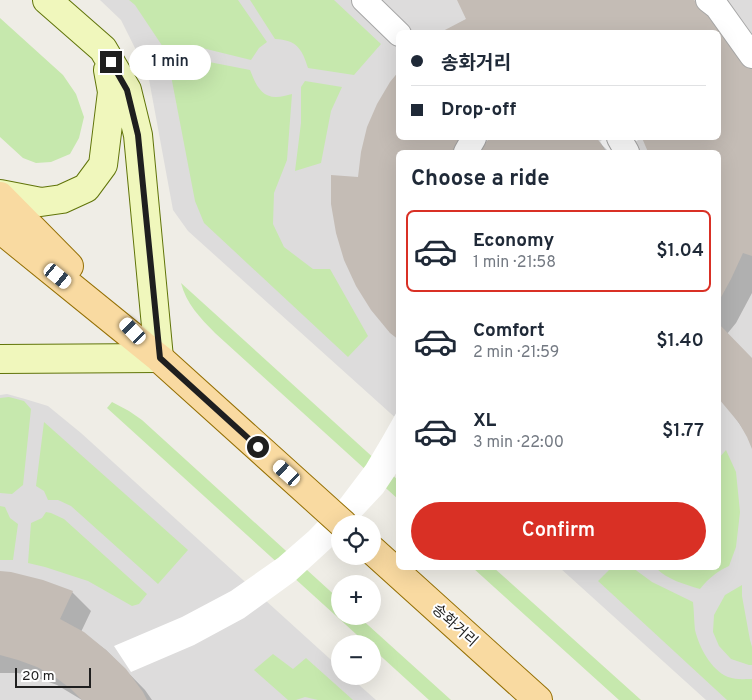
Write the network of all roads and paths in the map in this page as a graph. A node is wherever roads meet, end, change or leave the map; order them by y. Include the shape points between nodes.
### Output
1 (364, 0) edge
2 (50, 1) edge
3 (716, 2) edge
4 (396, 31) edge
5 (103, 49) junction
6 (752, 56) edge
7 (0, 195) edge
8 (0, 229) edge
9 (160, 358) junction
10 (0, 359) edge
11 (333, 515) edge
12 (381, 558) edge
13 (538, 700) edge

1 - 4 street
2 - 5 street
3 - 6 street
5 - 7 street via 112,92 103,165 86,188 62,199 41,202
5 - 9 street via 127,90 138,135
7 - 9 main road
8 - 9 main road
9 - 10 street
9 - 11 main road
12 - 13 main road, 송화거리

